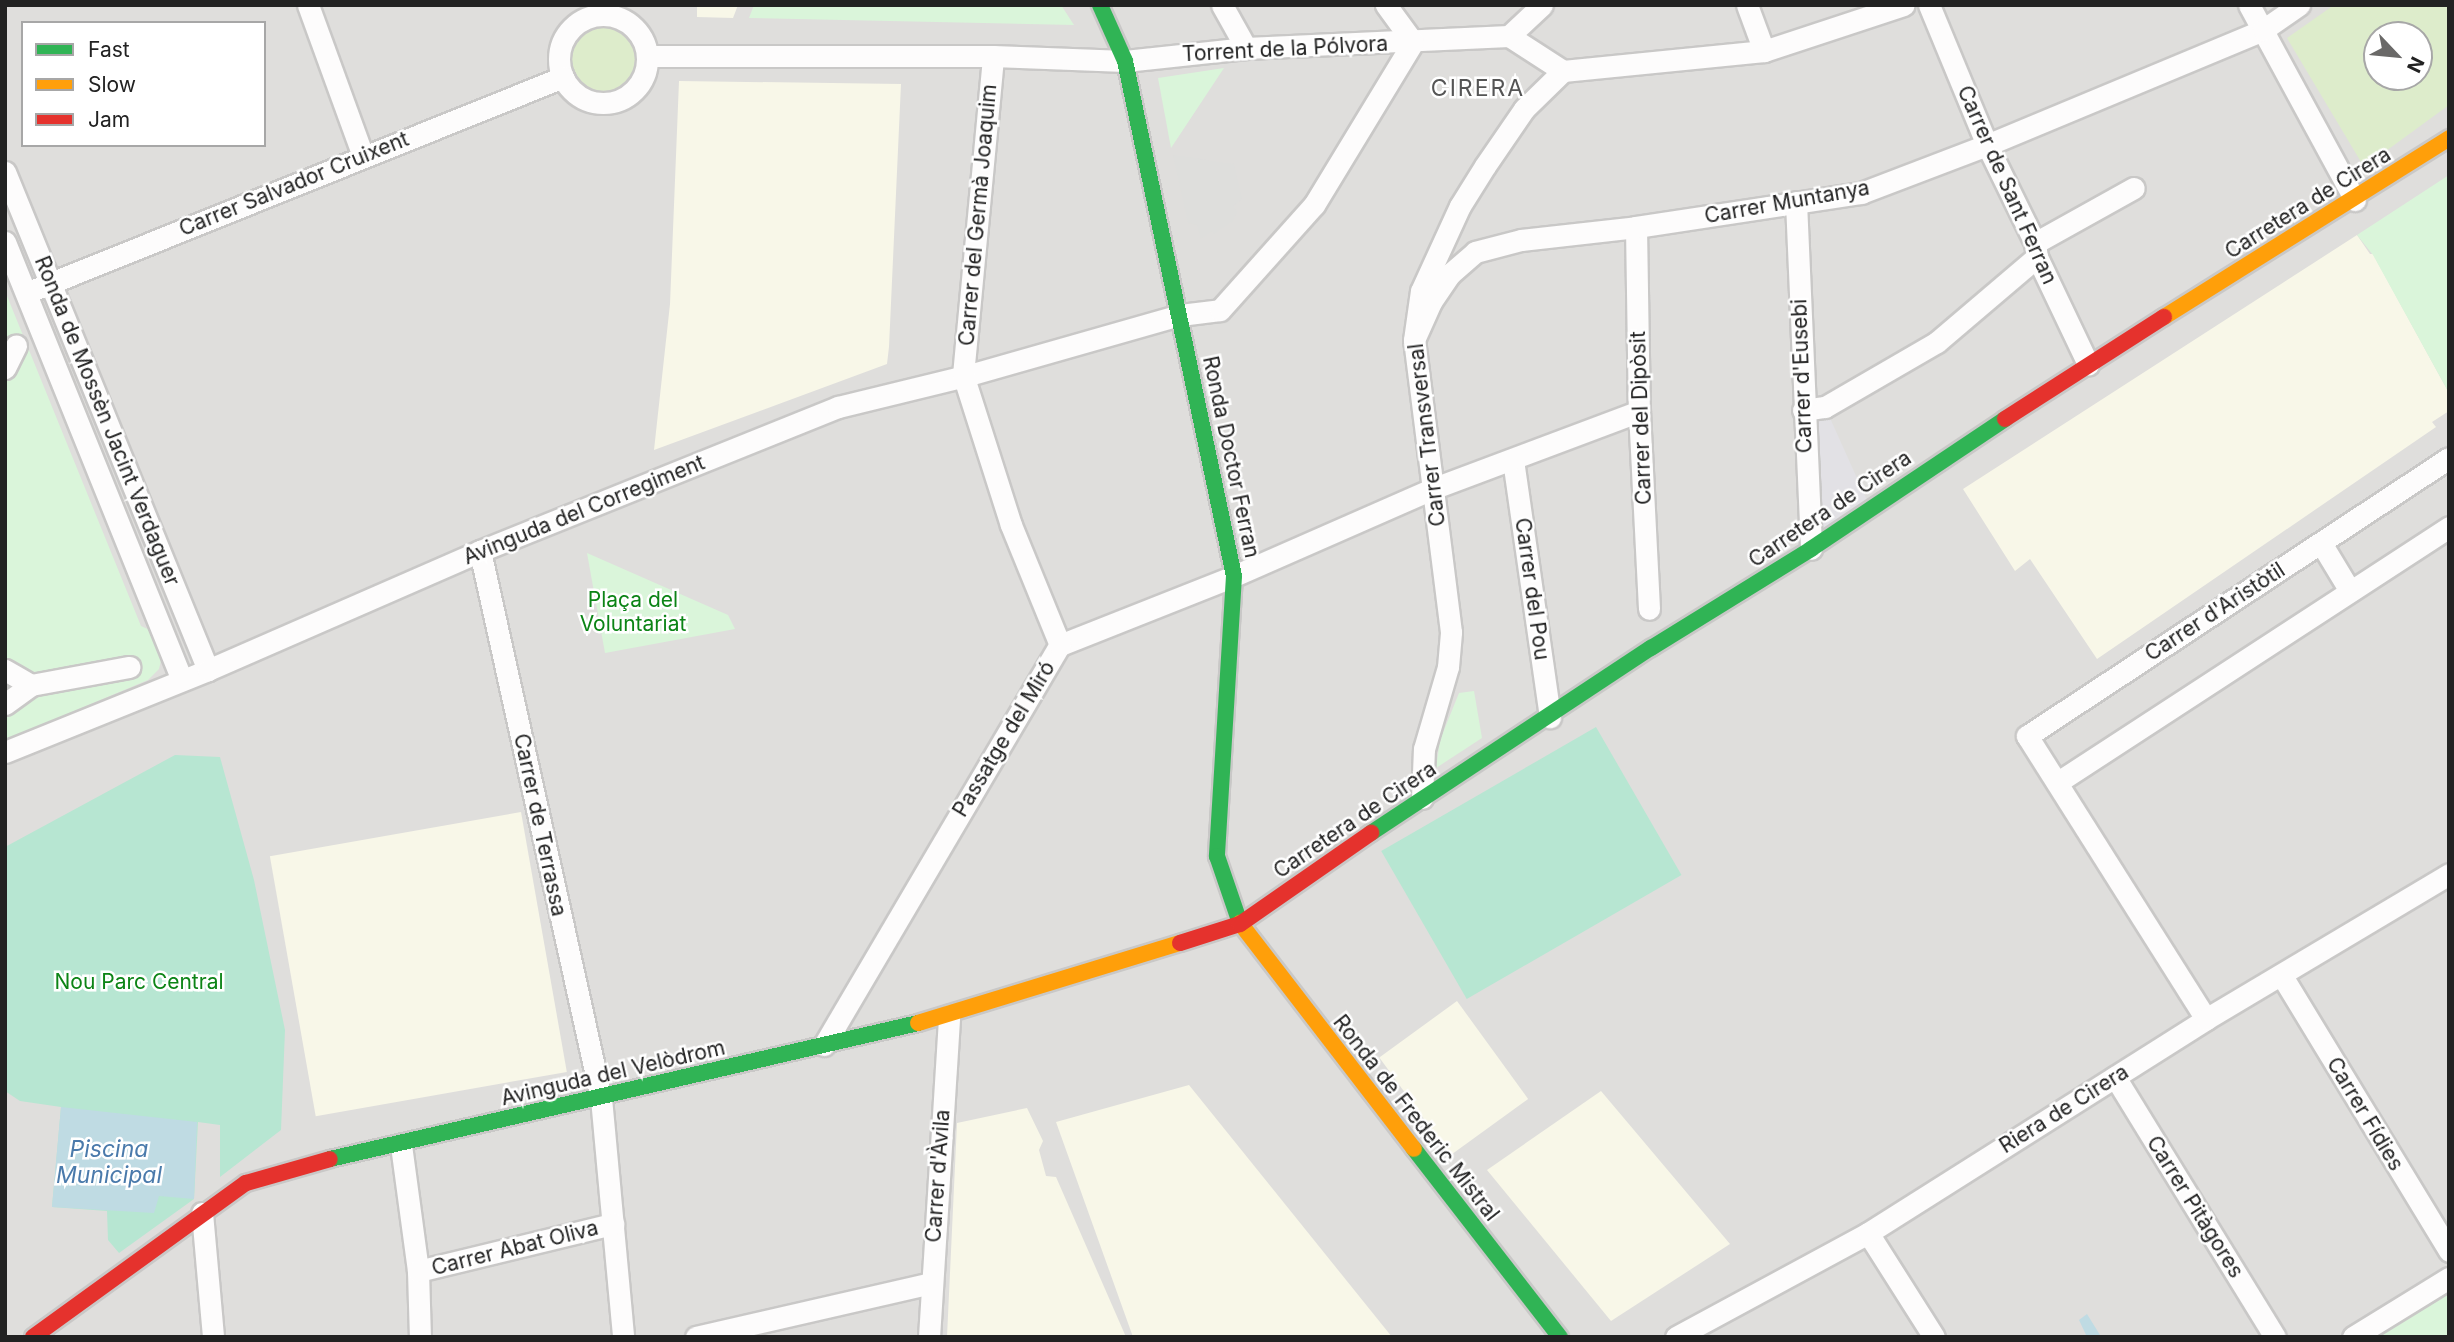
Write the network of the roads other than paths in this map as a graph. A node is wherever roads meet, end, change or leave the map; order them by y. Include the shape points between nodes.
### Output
1 (307, 5) edge
2 (1100, 5) edge
3 (1222, 5) edge
4 (1386, 5) edge
5 (1542, 5) edge
6 (1747, 5) edge
7 (1929, 5) edge
8 (2249, 5) edge
9 (2300, 5) edge
10 (1892, 7) edge
11 (590, 11) edge
12 (2263, 30) junction
13 (1509, 36) junction
14 (1412, 42) junction
15 (1246, 48) junction
16 (1764, 51) junction
17 (648, 56) junction
18 (993, 56) junction
19 (1125, 61) junction
20 (1563, 71) junction
21 (563, 77) junction
22 (2449, 138) edge
23 (1987, 145) junction
24 (363, 156) junction
25 (5, 172) edge
26 (2134, 188) dead end
27 (2355, 200) junction
28 (1796, 202) junction
29 (1636, 227) junction
30 (5, 242) edge
31 (2036, 250) junction
32 (49, 282) junction
33 (26, 293) junction
34 (1180, 315) junction
35 (1414, 340) junction
36 (16, 345) dead end
37 (2088, 364) junction
38 (5, 368) edge
39 (963, 375) junction
40 (1803, 410) junction
41 (1639, 411) junction
42 (2449, 458) edge
43 (1513, 460) junction
44 (1432, 489) junction
45 (2449, 527) edge
46 (2321, 543) junction
47 (1811, 550) junction
48 (480, 551) junction
49 (1234, 576) junction
50 (2350, 591) junction
51 (1649, 609) dead end
52 (1060, 645) junction
53 (129, 667) dead end
54 (5, 670) edge
55 (208, 670) junction
56 (182, 680) junction
57 (32, 685) junction
58 (5, 704) edge
59 (1550, 717) junction
60 (5, 752) edge
61 (2058, 782) junction
62 (1422, 798) junction
63 (2449, 874) edge
64 (1240, 924) junction
65 (2282, 976) junction
66 (948, 1016) junction
67 (2206, 1019) junction
68 (824, 1045) junction
69 (2115, 1077) junction
70 (601, 1098) junction
71 (401, 1145) junction
72 (202, 1213) junction
73 (613, 1224) junction
74 (1868, 1233) junction
75 (2449, 1251) edge
76 (418, 1271) junction
77 (2449, 1278) edge
78 (931, 1283) junction
79 (33, 1337) edge
80 (213, 1337) edge
81 (420, 1337) edge
82 (623, 1337) edge
83 (696, 1337) edge
84 (929, 1337) edge
85 (1559, 1337) edge
86 (1675, 1337) edge
87 (1934, 1337) edge
88 (2275, 1337) edge
89 (2353, 1337) edge

1 - 24 street
2 - 19 street, Ronda Doctor Ferran
3 - 15 street
4 - 14 street
5 - 13 street
6 - 16 street
7 - 23 street, Carrer de Sant Ferran
8 - 12 street
9 - 12 street, Carrer Muntanya
10 - 16 street
11 - 17 street via 629,23 645,43
11 - 21 street via 561,47
12 - 23 street, Carrer Muntanya
12 - 27 street
13 - 14 street, Torrent de la Pólvora
13 - 20 street
14 - 15 street, Torrent de la Pólvora
14 - 34 street, Avinguda del Corregiment via 1314,205 1220,310
15 - 19 street, Torrent de la Pólvora
16 - 20 street
17 - 18 street, Torrent de la Pólvora
17 - 21 street via 639,85 614,102 584,99
18 - 19 street, Torrent de la Pólvora
18 - 39 street, Carrer del Germà Joaquim
19 - 34 street, Ronda Doctor Ferran
20 - 35 street, Carrer Transversal via 1524,109 1460,206 1420,291
21 - 24 street, Carrer Salvador Cruixent
22 - 27 street, Carretera de Cirera
23 - 28 street, Carrer Muntanya via 1861,193
23 - 31 street, Carrer de Sant Ferran
24 - 32 street, Carrer Salvador Cruixent
25 - 32 street, Ronda de Mossèn Jacint Verdaguer
26 - 31 street
27 - 37 street, Carretera de Cirera
28 - 29 street, Carrer Muntanya
28 - 40 street, Carrer d'Eusebi
29 - 35 street, Carrer Muntanya via 1521,240 1475,252 1450,274
29 - 41 street, Carrer del Dipòsit
30 - 33 street, Ronda de Mossèn Jacint Verdaguer
31 - 37 street, Carrer de Sant Ferran
31 - 40 street via 1937,342 1825,407
32 - 33 street, Carrer Salvador Cruixent
32 - 55 street, Ronda de Mossèn Jacint Verdaguer
33 - 56 street, Ronda de Mossèn Jacint Verdaguer
34 - 39 street, Avinguda del Corregiment
34 - 49 street, Ronda Doctor Ferran
35 - 44 street, Carrer Transversal
36 - 38 street
37 - 47 street, Carretera de Cirera
39 - 48 street, Avinguda del Corregiment via 838,407
39 - 52 street, Passatge del Miró via 1011,525
40 - 47 street, Carrer d'Eusebi
41 - 43 street
41 - 51 street, Carrer del Dipòsit
42 - 46 street, Carrer d'Aristòtil
43 - 44 street
43 - 59 street, Carrer del Pou
44 - 49 street
44 - 62 street, Carrer Transversal via 1451,632 1448,667 1424,749
45 - 50 street
46 - 50 street
46 - 61 street, Carrer d'Aristòtil via 2027,736
47 - 59 street, Carretera de Cirera via 1651,648
48 - 55 street, Avinguda del Corregiment
48 - 70 street, Carrer de Terrassa
49 - 52 street
49 - 64 street, Ronda Doctor Ferran via 1217,856
50 - 61 street
52 - 68 street, Passatge del Miró
53 - 57 street
54 - 57 street
55 - 56 street, Avinguda del Corregiment
56 - 60 street, Avinguda del Corregiment
57 - 58 street
59 - 62 street, Carretera de Cirera
61 - 67 street, Carrer d'Aristòtil
62 - 64 street, Carretera de Cirera
63 - 65 street, Riera de Cirera
64 - 66 street, Avinguda del Velòdrom
64 - 85 street, Ronda de Frederic Mistral
65 - 67 street, Riera de Cirera
65 - 75 street, Carrer Fídies
66 - 68 street, Avinguda del Velòdrom
66 - 78 street, Carrer d'Àvila
67 - 69 street, Riera de Cirera
68 - 70 street, Avinguda del Velòdrom
69 - 74 street, Riera de Cirera
69 - 88 street, Carrer Pitàgores
70 - 71 street, Avinguda del Velòdrom
70 - 73 street, Carrer de Terrassa
71 - 72 street, Avinguda del Velòdrom via 286,1169 246,1183
71 - 76 street
72 - 79 street, Avinguda del Velòdrom
72 - 80 street
73 - 76 street, Carrer Abat Oliva
73 - 82 street, Carrer de Terrassa
74 - 86 street, Riera de Cirera
74 - 87 street
76 - 81 street
77 - 89 street
78 - 83 street
78 - 84 street, Carrer d'Àvila

